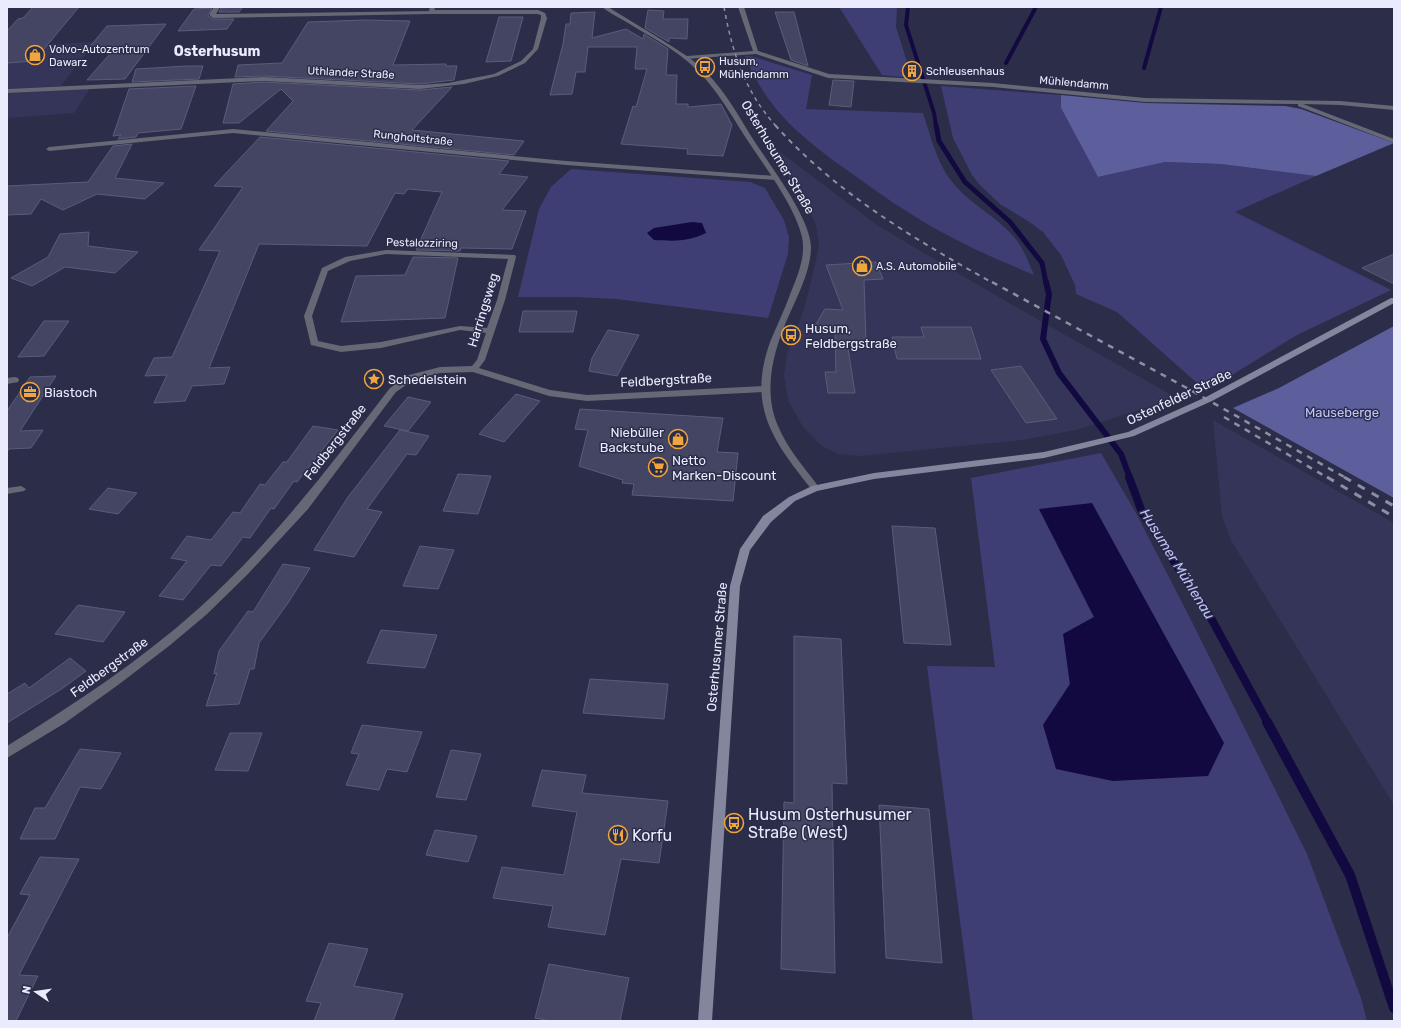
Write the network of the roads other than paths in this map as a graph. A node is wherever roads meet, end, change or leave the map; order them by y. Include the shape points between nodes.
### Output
1 (217, 7) edge
2 (606, 7) edge
3 (741, 7) edge
4 (432, 9) edge
5 (756, 52) junction
6 (687, 58) junction
7 (7, 92) edge
8 (1292, 102) junction
9 (1394, 108) edge
10 (1394, 140) edge
11 (49, 149) dead end
12 (776, 178) junction
13 (512, 257) joint
14 (1394, 300) edge
15 (490, 331) junction
16 (474, 369) junction
17 (765, 388) junction
18 (816, 488) junction
19 (20, 489) dead end
20 (7, 491) edge
21 (7, 753) edge
22 (705, 1021) edge

1 - 4 street via 213,16
2 - 6 street, Osterhusumer Straße
3 - 5 street
4 - 7 street, Uthlander Straße via 538,12 543,14 544,18 536,48 524,61 484,78 443,85 263,78
5 - 6 street, Mühlendamm
5 - 8 street, Mühlendamm via 828,76 936,81 1145,100
6 - 12 street, Osterhusumer Straße via 718,90
8 - 9 street, Mühlendamm
8 - 10 street
11 - 12 street, Rungholtstraße via 233,131 566,163
12 - 17 street, Osterhusumer Straße via 800,221 807,239 807,248 804,265 773,347 765,374
13 - 15 street, Harringsweg
13 - 15 street, Pestalozziring via 386,252 348,259 325,270 308,316 314,343 340,349 381,345 460,328
14 - 18 main road, Ostenfelder Straße via 1216,396 1131,434 1044,456 874,476
15 - 16 street, Harringsweg via 481,360
16 - 17 street, Feldbergstraße via 549,393 587,398
16 - 21 street, Feldbergstraße via 440,370 402,382 393,390 304,506 244,572 202,612 114,682
17 - 18 street, Osterhusumer Straße via 766,405 774,431 791,458
18 - 22 main road, Osterhusumer Straße via 792,499 768,519 745,548 735,586
19 - 20 street

